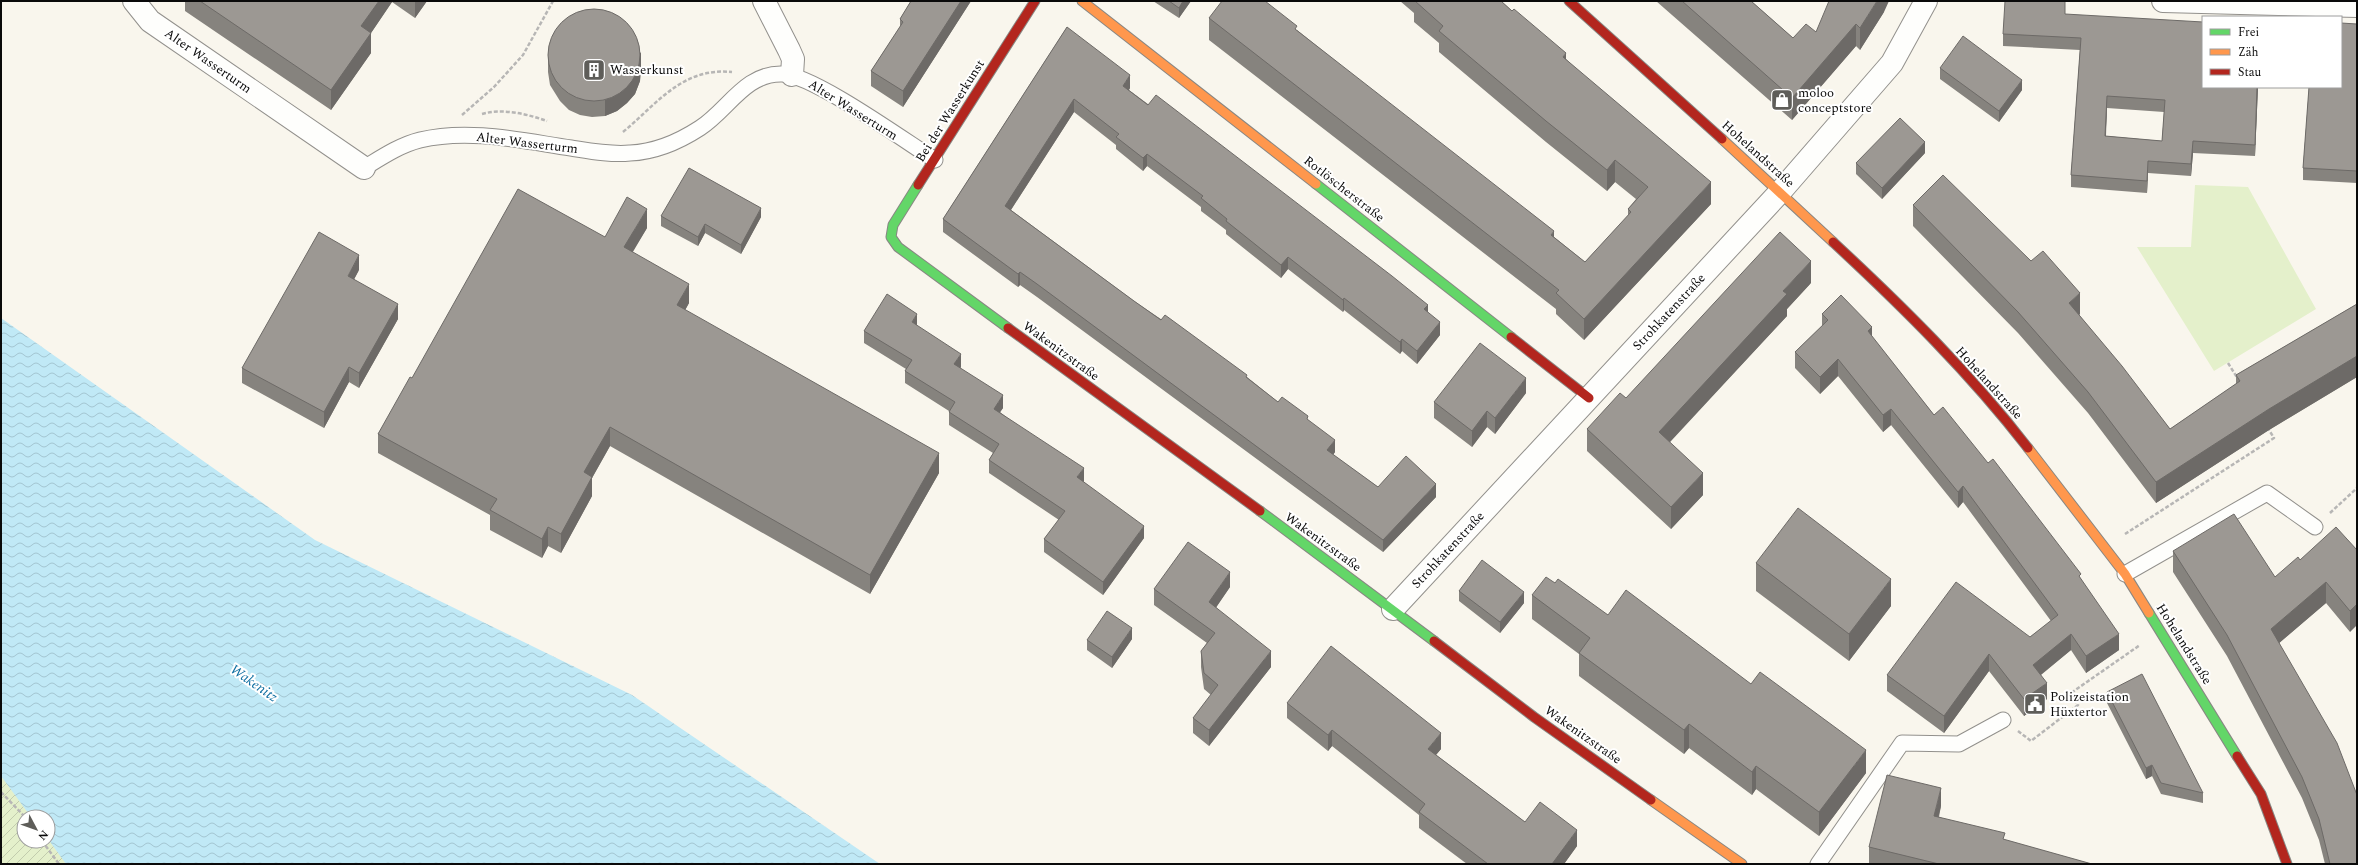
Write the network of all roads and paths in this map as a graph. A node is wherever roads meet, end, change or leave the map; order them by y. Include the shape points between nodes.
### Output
1 (134, 1) edge
2 (553, 1) edge
3 (764, 1) edge
4 (1035, 1) edge
5 (1082, 1) edge
6 (1569, 1) edge
7 (1926, 1) edge
8 (2163, 1) edge
9 (2357, 6) edge
10 (792, 75) junction
11 (768, 76) junction
12 (526, 114) dead end
13 (459, 117) dead end
14 (553, 124) dead end
15 (616, 134) dead end
16 (934, 160) junction
17 (364, 168) joint
18 (1780, 192) junction
19 (891, 237) joint
20 (2228, 363) dead end
21 (2242, 385) edge
22 (1589, 398) junction
23 (2269, 430) edge
24 (2357, 488) edge
25 (2315, 527) joint
26 (2104, 548) junction
27 (2125, 574) junction
28 (1393, 609) junction
29 (2160, 631) junction
30 (2003, 720) joint
31 (1, 792) edge
32 (17, 809) edge
33 (48, 849) edge
34 (58, 863) edge
35 (1742, 864) edge
36 (1818, 864) edge
37 (2287, 864) edge

1 - 17 street, Alter Wasserturm via 150,21
2 - 13 path via 523,55 494,87
3 - 10 street via 793,59
4 - 16 street, Bei der Wasserkunst
5 - 22 street, Rotlöscherstraße
6 - 18 street, Hohelandstraße
7 - 18 street, Strohkatenstraße via 1892,63
8 - 9 street
10 - 11 lane, Alter Wasserturm
10 - 16 lane, Alter Wasserturm via 815,84
11 - 15 path via 729,72 696,76 671,88 623,133
11 - 17 lane, Alter Wasserturm via 751,83 701,128 663,147 630,154 487,137 455,136 420,140 388,153
12 - 14 path
16 - 19 street, Bei der Wasserkunst via 893,226
18 - 22 street, Strohkatenstraße
18 - 26 street, Hohelandstraße via 1896,301 1998,410
19 - 28 street, Wakenitzstraße via 898,247
20 - 21 path
22 - 28 street, Strohkatenstraße
23 - 26 path via 2274,438
24 - 25 path
25 - 27 lane via 2267,493
26 - 27 street, Hohelandstraße
27 - 29 street, Hohelandstraße
28 - 35 street, Wakenitzstraße via 1534,717
29 - 30 path via 2071,693 2078,705 2031,741
29 - 37 street, Hohelandstraße via 2261,794
30 - 36 lane via 1959,744 1902,743
31 - 32 path
33 - 34 path

